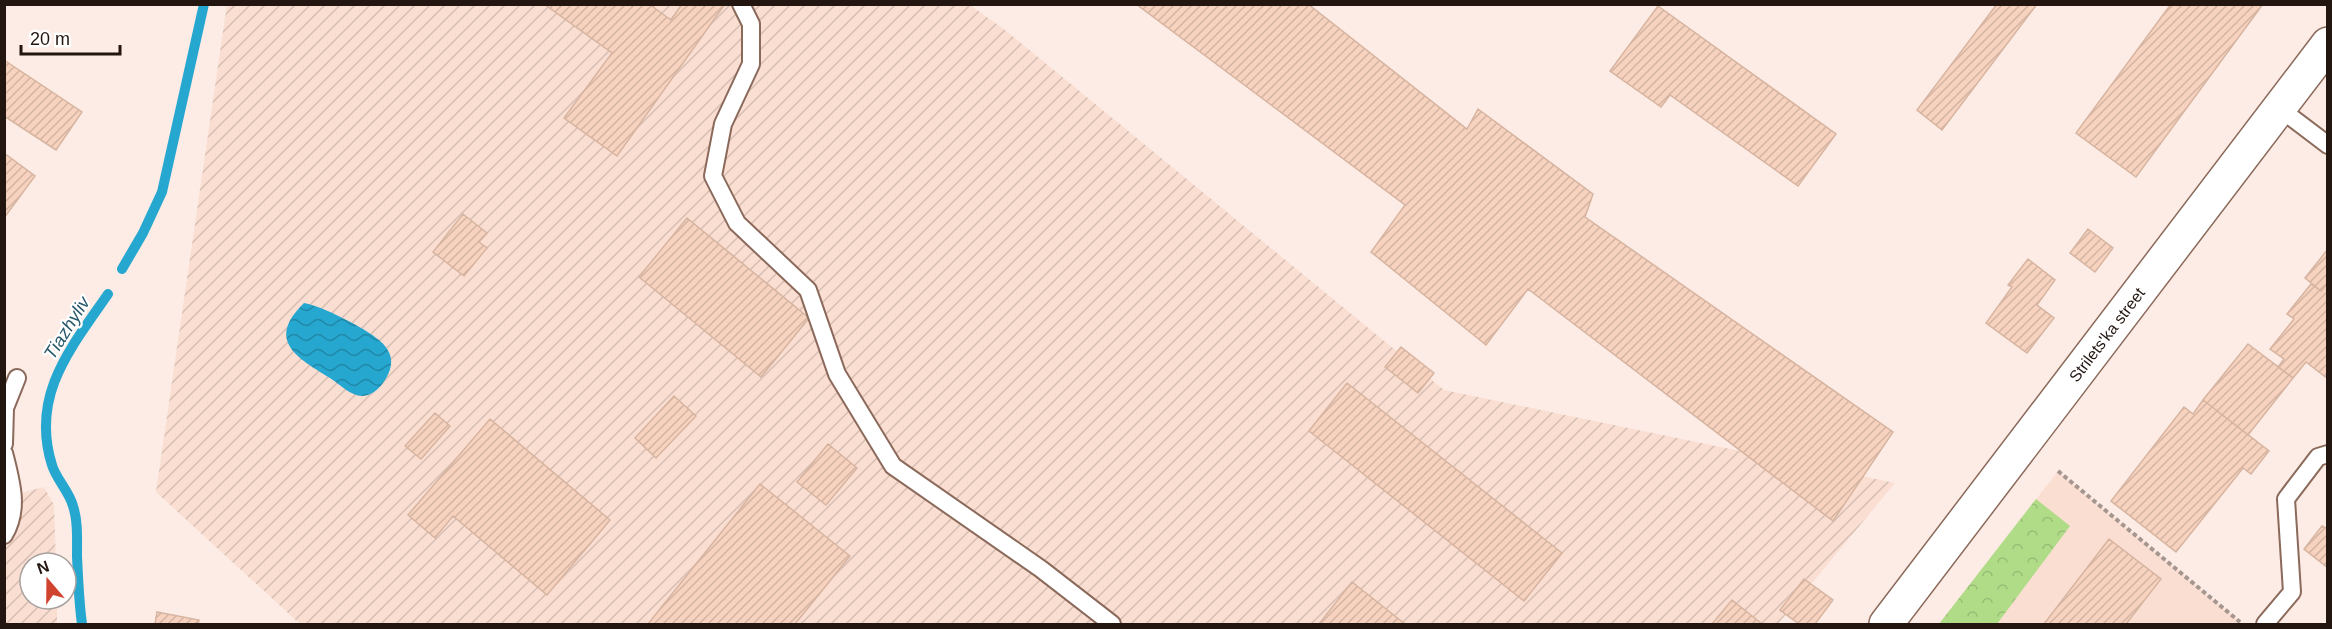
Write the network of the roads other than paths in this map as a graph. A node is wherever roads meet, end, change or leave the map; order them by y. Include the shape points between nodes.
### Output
1 (741, 4) edge
2 (2328, 44) edge
3 (2279, 108) junction
4 (2328, 145) edge
5 (17, 378) dead end
6 (4, 444) edge
7 (4, 453) edge
8 (2328, 454) edge
9 (4, 535) edge
10 (1112, 624) edge
11 (1886, 624) edge
12 (2265, 624) edge

1 - 10 lane via 751,24 751,64 723,124 713,176 736,223 808,290 837,374 893,466 1041,569
2 - 3 street, Strilets'ka street
3 - 4 lane
3 - 11 street, Strilets'ka street
5 - 6 lane via 5,408
7 - 9 lane via 14,495 10,525
8 - 12 lane via 2318,457 2286,499 2292,592

